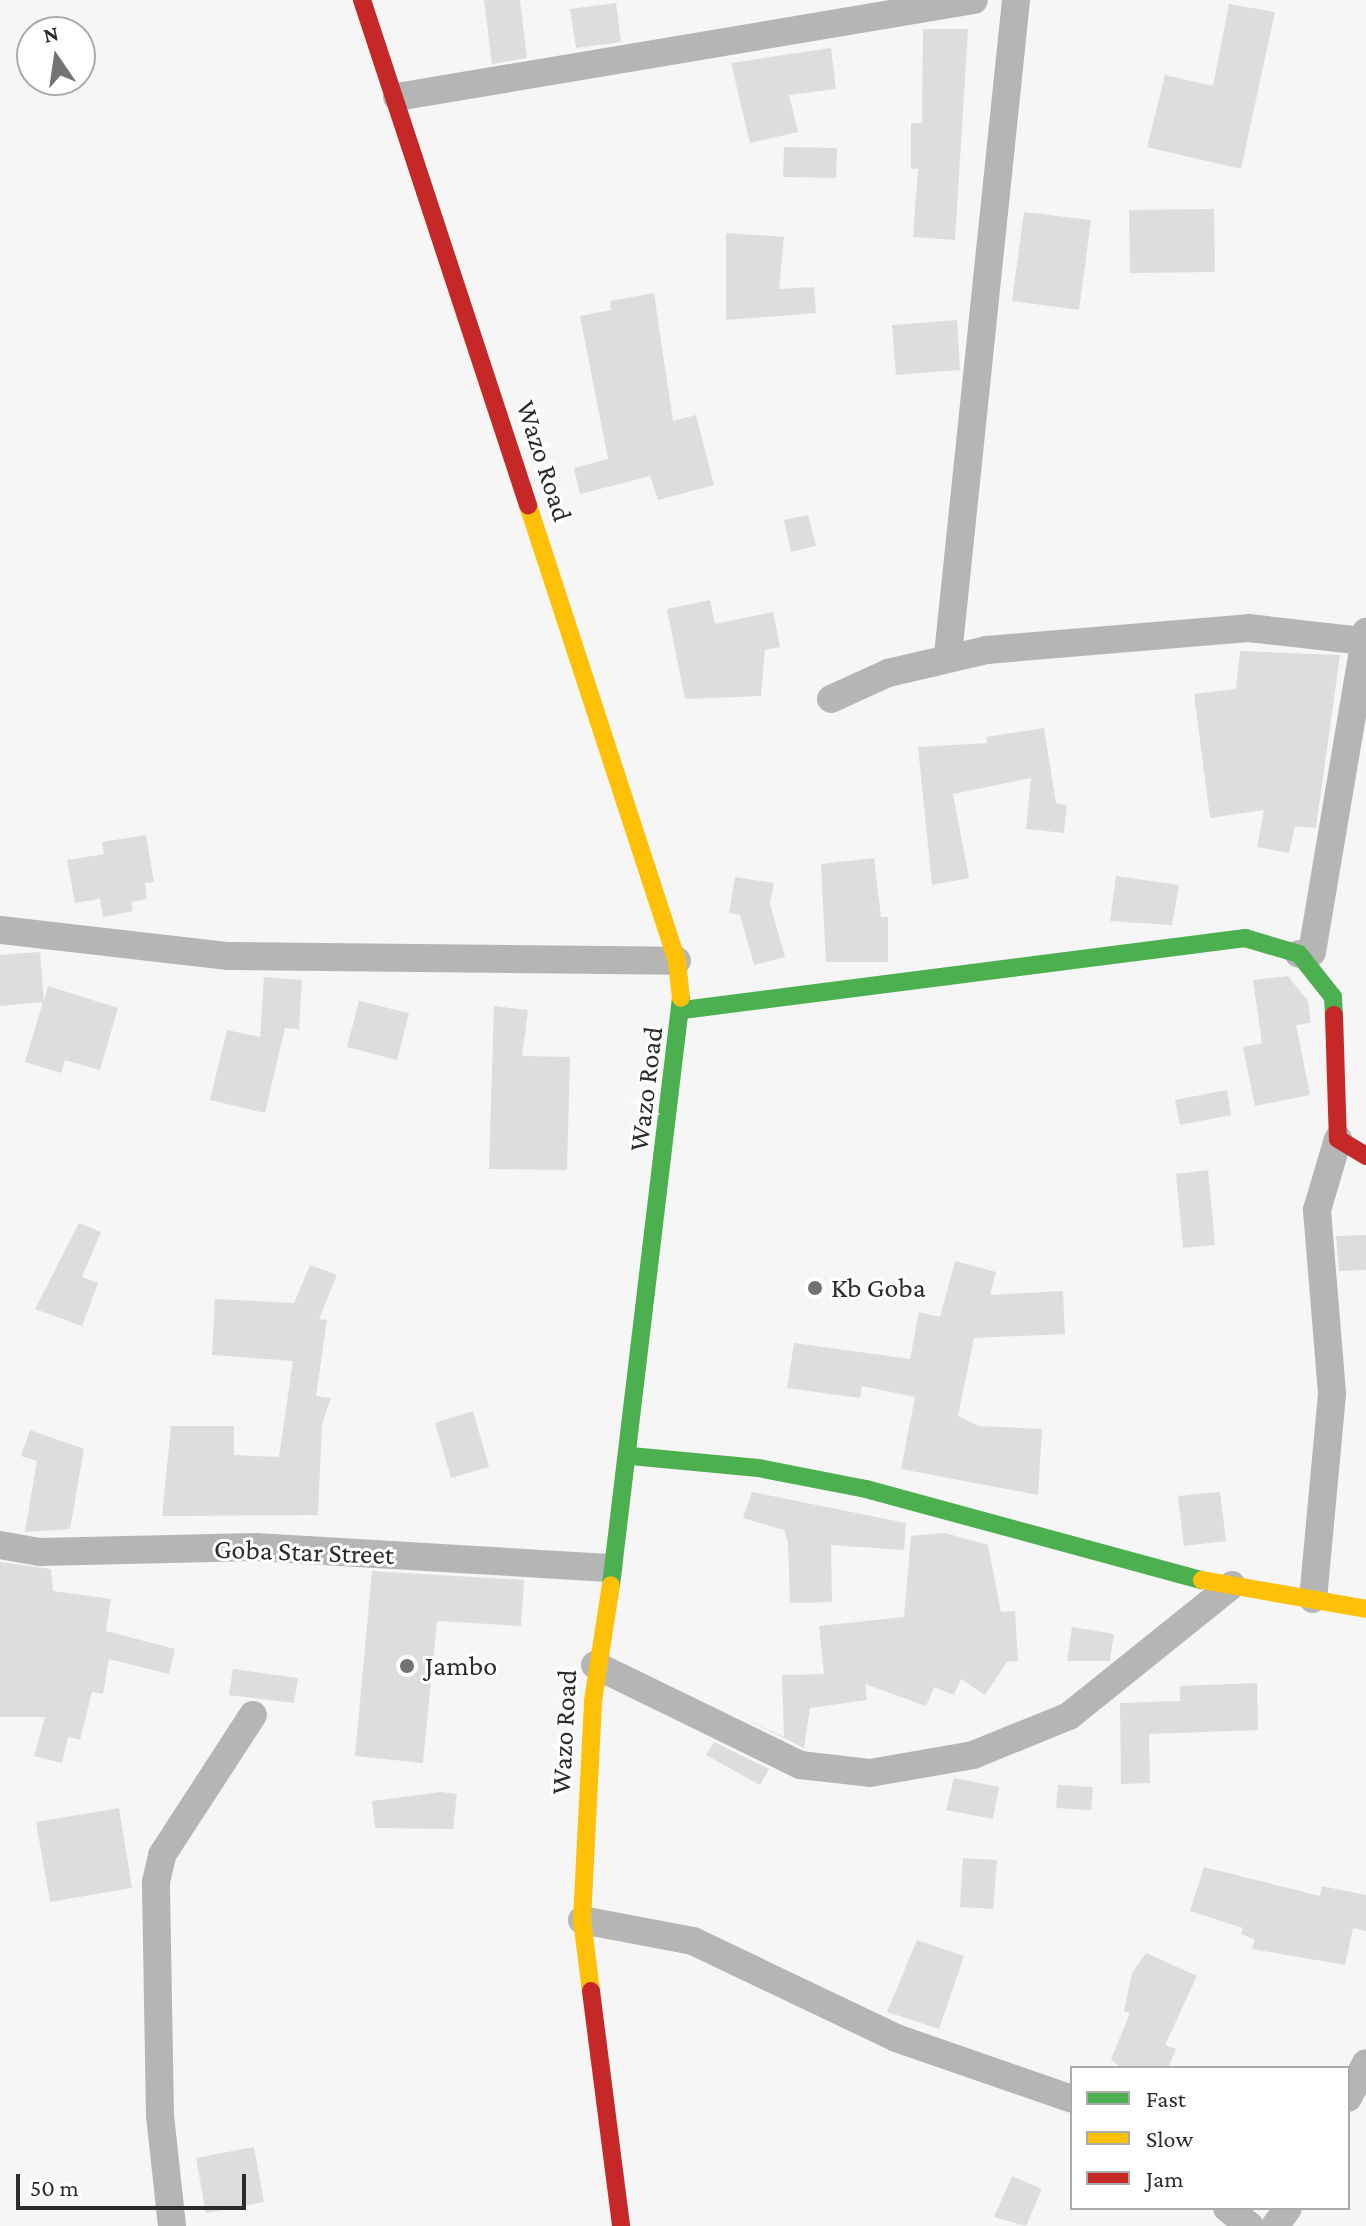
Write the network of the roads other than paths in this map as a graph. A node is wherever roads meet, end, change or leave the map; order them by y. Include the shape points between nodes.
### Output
1 (362, 0) edge
2 (974, 0) edge
3 (1016, 0) edge
4 (397, 97) junction
5 (1365, 637) edge
6 (948, 655) junction
7 (831, 699) dead end
8 (0, 930) edge
9 (1299, 954) junction
10 (677, 961) junction
11 (683, 1010) junction
12 (1338, 1139) junction
13 (1366, 1156) edge
14 (631, 1456) junction
15 (0, 1545) edge
16 (608, 1568) junction
17 (1232, 1585) junction
18 (1313, 1599) junction
19 (1366, 1609) edge
20 (595, 1665) junction
21 (253, 1715) dead end
22 (582, 1920) junction
23 (1366, 2063) edge
24 (1350, 2094) edge
25 (1070, 2098) edge
26 (1230, 2210) edge
27 (172, 2226) edge
28 (621, 2226) edge
29 (1250, 2226) edge

1 - 4 main road, Wazo Road
2 - 4 street
3 - 6 street
4 - 10 main road, Wazo Road
5 - 6 street via 1248,628
5 - 9 street via 1312,952
6 - 7 street
8 - 10 street via 229,956
9 - 11 main road via 1245,938
9 - 12 main road via 1319,973 1339,1023
10 - 11 main road, Wazo Road
11 - 14 main road, Wazo Road
12 - 13 main road
12 - 18 street via 1317,1210 1332,1393
14 - 16 main road, Wazo Road
14 - 17 main road via 758,1468 866,1489
15 - 16 street, Goba Star Street via 39,1552 256,1547
16 - 20 main road, Wazo Road
17 - 18 main road
17 - 20 street via 1069,1716 973,1755 870,1773 800,1765
18 - 19 main road
20 - 22 main road, Wazo Road
21 - 27 street via 232,1757 162,1855 156,1882 160,2116
22 - 25 street via 693,1941 896,2038
22 - 28 main road, Wazo Road
23 - 24 street
26 - 29 street

